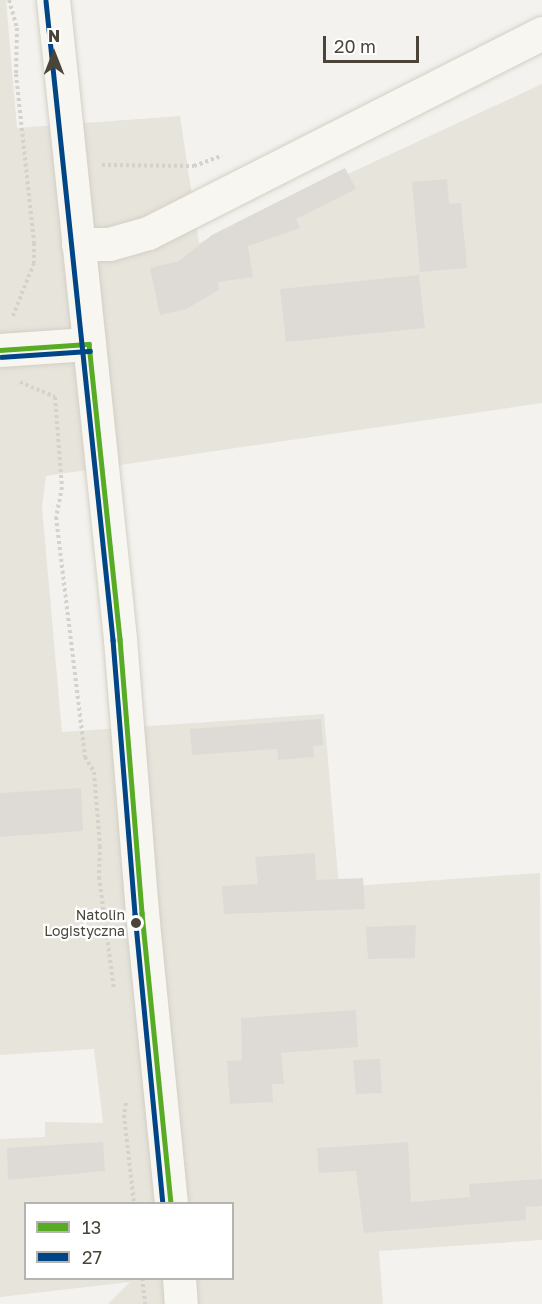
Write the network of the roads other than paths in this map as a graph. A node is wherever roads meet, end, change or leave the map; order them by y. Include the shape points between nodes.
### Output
1 (53, 0) edge
2 (542, 33) edge
3 (78, 244) junction
4 (89, 344) junction
5 (8, 349) edge
6 (171, 1202) edge
7 (179, 1280) edge
8 (181, 1304) edge

1 - 3 street
2 - 3 street via 148,233 109,244
3 - 4 street
4 - 5 street
4 - 6 street
7 - 8 street

